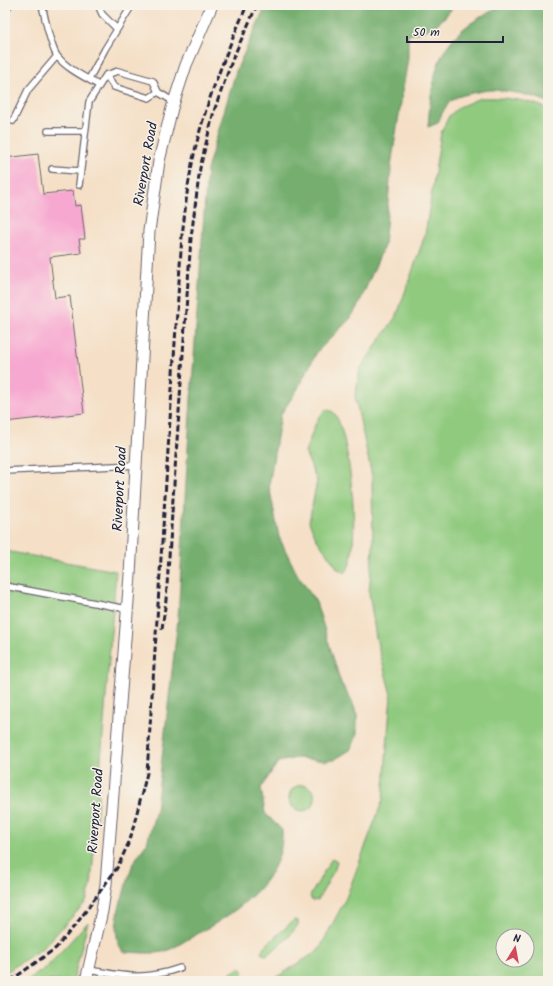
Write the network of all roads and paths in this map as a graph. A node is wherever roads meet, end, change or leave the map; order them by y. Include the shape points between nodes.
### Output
1 (42, 5) edge
2 (98, 5) edge
3 (132, 5) edge
4 (212, 5) edge
5 (117, 29) junction
6 (57, 56) junction
7 (106, 75) junction
8 (89, 79) junction
9 (98, 84) junction
10 (158, 92) junction
11 (174, 102) junction
12 (13, 121) dead end
13 (48, 130) dead end
14 (85, 131) junction
15 (52, 169) dead end
16 (79, 171) junction
17 (79, 185) dead end
18 (136, 465) junction
19 (5, 471) edge
20 (5, 586) edge
21 (127, 609) junction
22 (180, 968) dead end
23 (90, 970) junction
24 (86, 981) edge

1 - 6 lane
2 - 5 lane via 102,14
3 - 5 lane
4 - 11 street, Riverport Road via 186,65
5 - 8 lane
6 - 8 lane
6 - 12 lane via 28,90
7 - 9 lane
7 - 10 lane via 118,71 153,81
7 - 10 lane via 114,87 149,98
8 - 9 lane
9 - 14 lane via 89,102
10 - 11 lane
11 - 18 street, Riverport Road via 159,160 149,231
13 - 14 lane
14 - 16 lane
15 - 16 lane
16 - 17 lane
18 - 19 lane
18 - 21 street, Riverport Road
20 - 21 lane
21 - 23 street, Riverport Road via 106,884
22 - 23 lane via 159,975 139,977
23 - 24 street, Riverport Road

